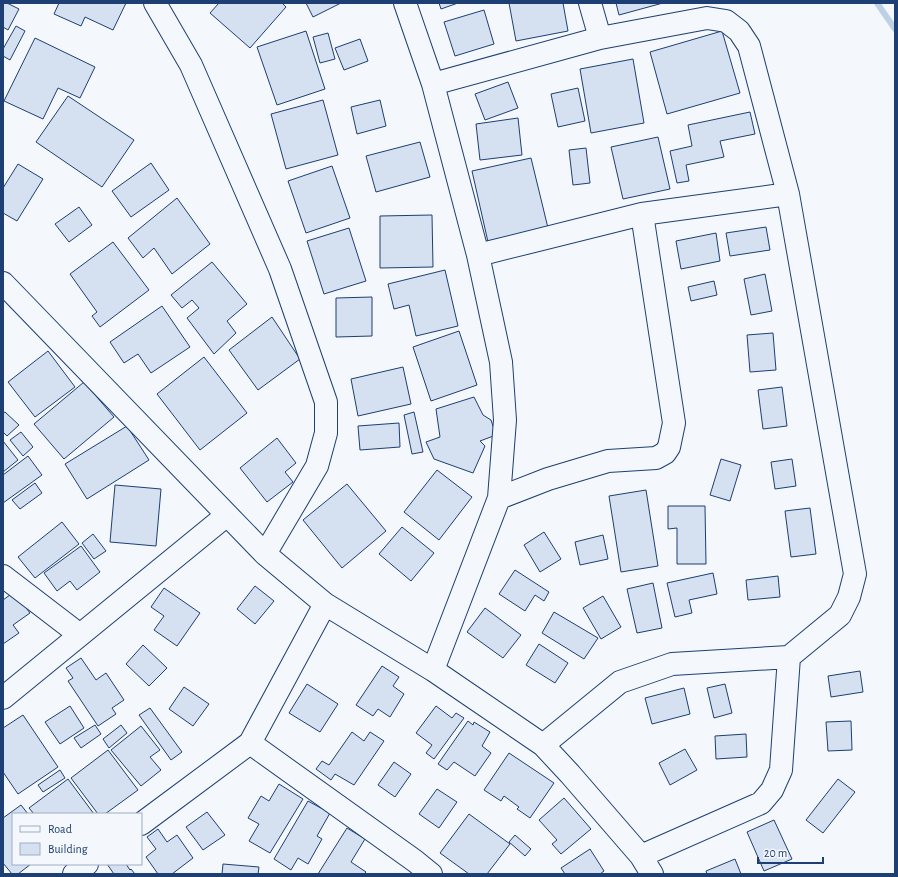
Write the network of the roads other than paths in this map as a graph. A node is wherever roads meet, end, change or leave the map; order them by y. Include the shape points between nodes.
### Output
1 (155, 3) edge
2 (405, 3) edge
3 (590, 3) edge
4 (600, 38) junction
5 (434, 84) junction
6 (788, 194) junction
7 (642, 214) junction
8 (478, 255) junction
9 (3, 283) edge
10 (499, 498) junction
11 (227, 515) junction
12 (265, 554) junction
13 (3, 576) edge
14 (325, 604) junction
15 (80, 635) junction
16 (789, 656) junction
17 (432, 670) junction
18 (3, 698) edge
19 (250, 743) junction
20 (543, 745) junction
21 (142, 823) edge
22 (86, 865) edge
23 (647, 865) edge
24 (74, 874) edge
25 (431, 874) edge

1 - 12 street via 191,65 280,269 326,402 326,433 317,466
2 - 5 street
3 - 4 street
4 - 5 street
4 - 6 street via 707,18 726,21 739,31 749,46
5 - 8 street
6 - 7 street
6 - 16 street via 855,574 849,597 840,615
7 - 8 street
7 - 10 street via 674,423 669,447 656,458 608,461 548,478
8 - 10 street via 501,362 505,420
9 - 11 street
10 - 17 street
11 - 12 street
11 - 15 street
12 - 14 street
13 - 15 street
14 - 17 street
14 - 19 street
15 - 18 street
16 - 20 street via 672,664 620,682
16 - 23 street via 782,770 772,790 761,803
17 - 20 street
19 - 21 street
19 - 25 street
20 - 23 street
22 - 24 street

